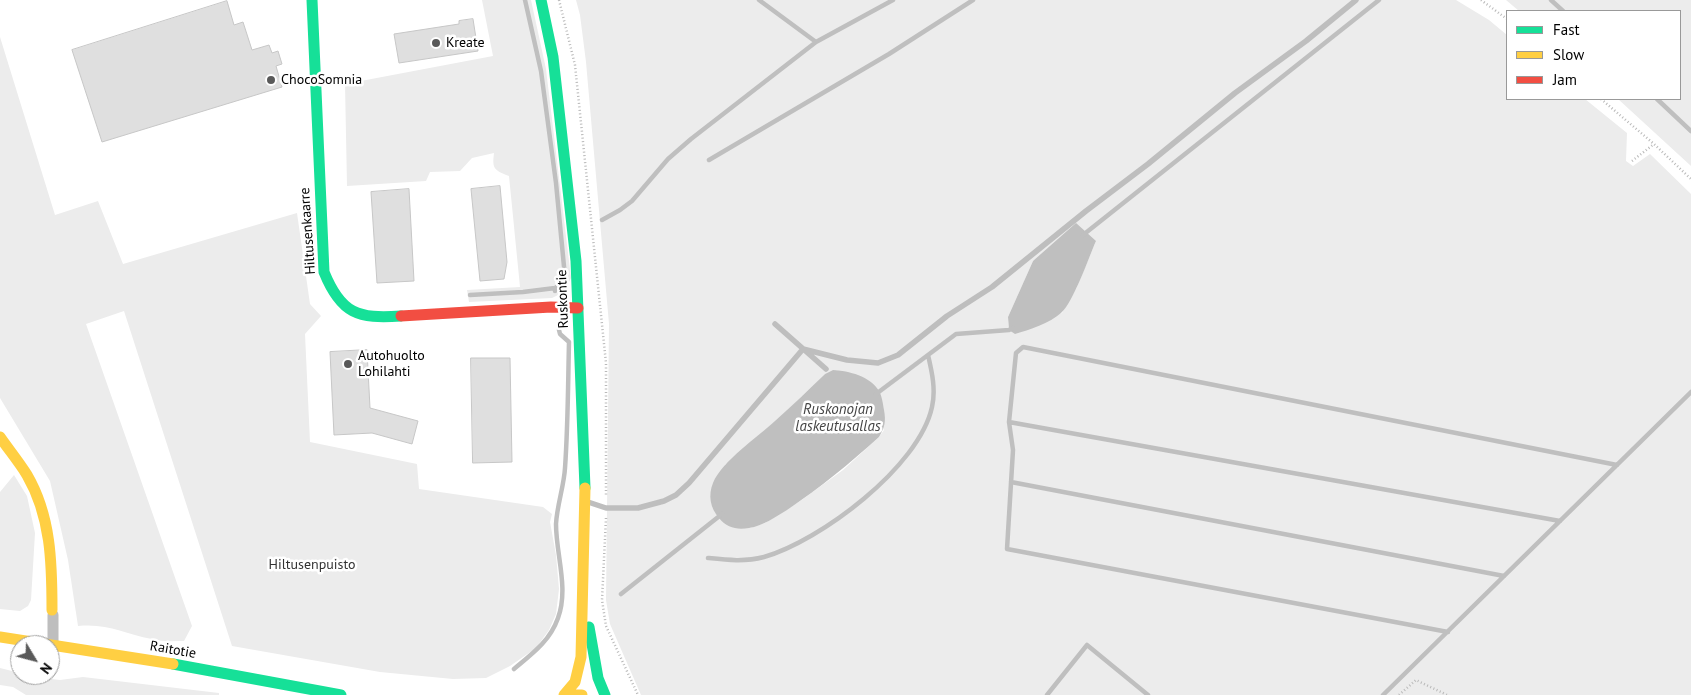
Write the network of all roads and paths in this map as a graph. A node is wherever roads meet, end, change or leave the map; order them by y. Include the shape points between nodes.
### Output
1 (312, 0) edge
2 (541, 0) edge
3 (559, 0) edge
4 (1356, 0) edge
5 (1482, 0) edge
6 (1506, 18) edge
7 (1602, 100) edge
8 (1654, 144) junction
9 (1632, 161) dead end
10 (1691, 179) edge
11 (578, 308) junction
12 (775, 324) dead end
13 (803, 349) junction
14 (826, 369) dead end
15 (0, 438) edge
16 (586, 502) junction
17 (606, 508) junction
18 (583, 598) junction
19 (52, 612) joint
20 (53, 635) edge
21 (60, 646) edge
22 (341, 695) edge
23 (564, 695) edge
24 (568, 695) edge
25 (582, 695) edge
26 (604, 695) edge
27 (638, 695) edge
28 (1399, 695) edge
29 (1447, 695) edge

1 - 11 main road, Hiltusenkaarre via 324,272 331,292 342,305 357,314 375,318
2 - 11 main road, Ruskontie via 554,58 576,261
3 - 17 path via 575,65 606,363
4 - 13 lane via 992,287 947,316 898,355 878,363 847,360
5 - 6 path
7 - 8 path
8 - 9 path
8 - 10 path
11 - 16 main road, Ruskontie
12 - 13 lane
13 - 14 lane
13 - 17 lane via 676,495 638,508
15 - 19 main road via 27,475 44,512 52,567
16 - 17 lane
16 - 18 main road, Ruskontie
17 - 27 path via 602,600 606,626
18 - 23 main road, Ruskontie via 581,657 575,682
18 - 26 main road, Ruskontie
19 - 20 street
21 - 22 main road, Raitotie
24 - 25 main road
28 - 29 path via 1416,680

